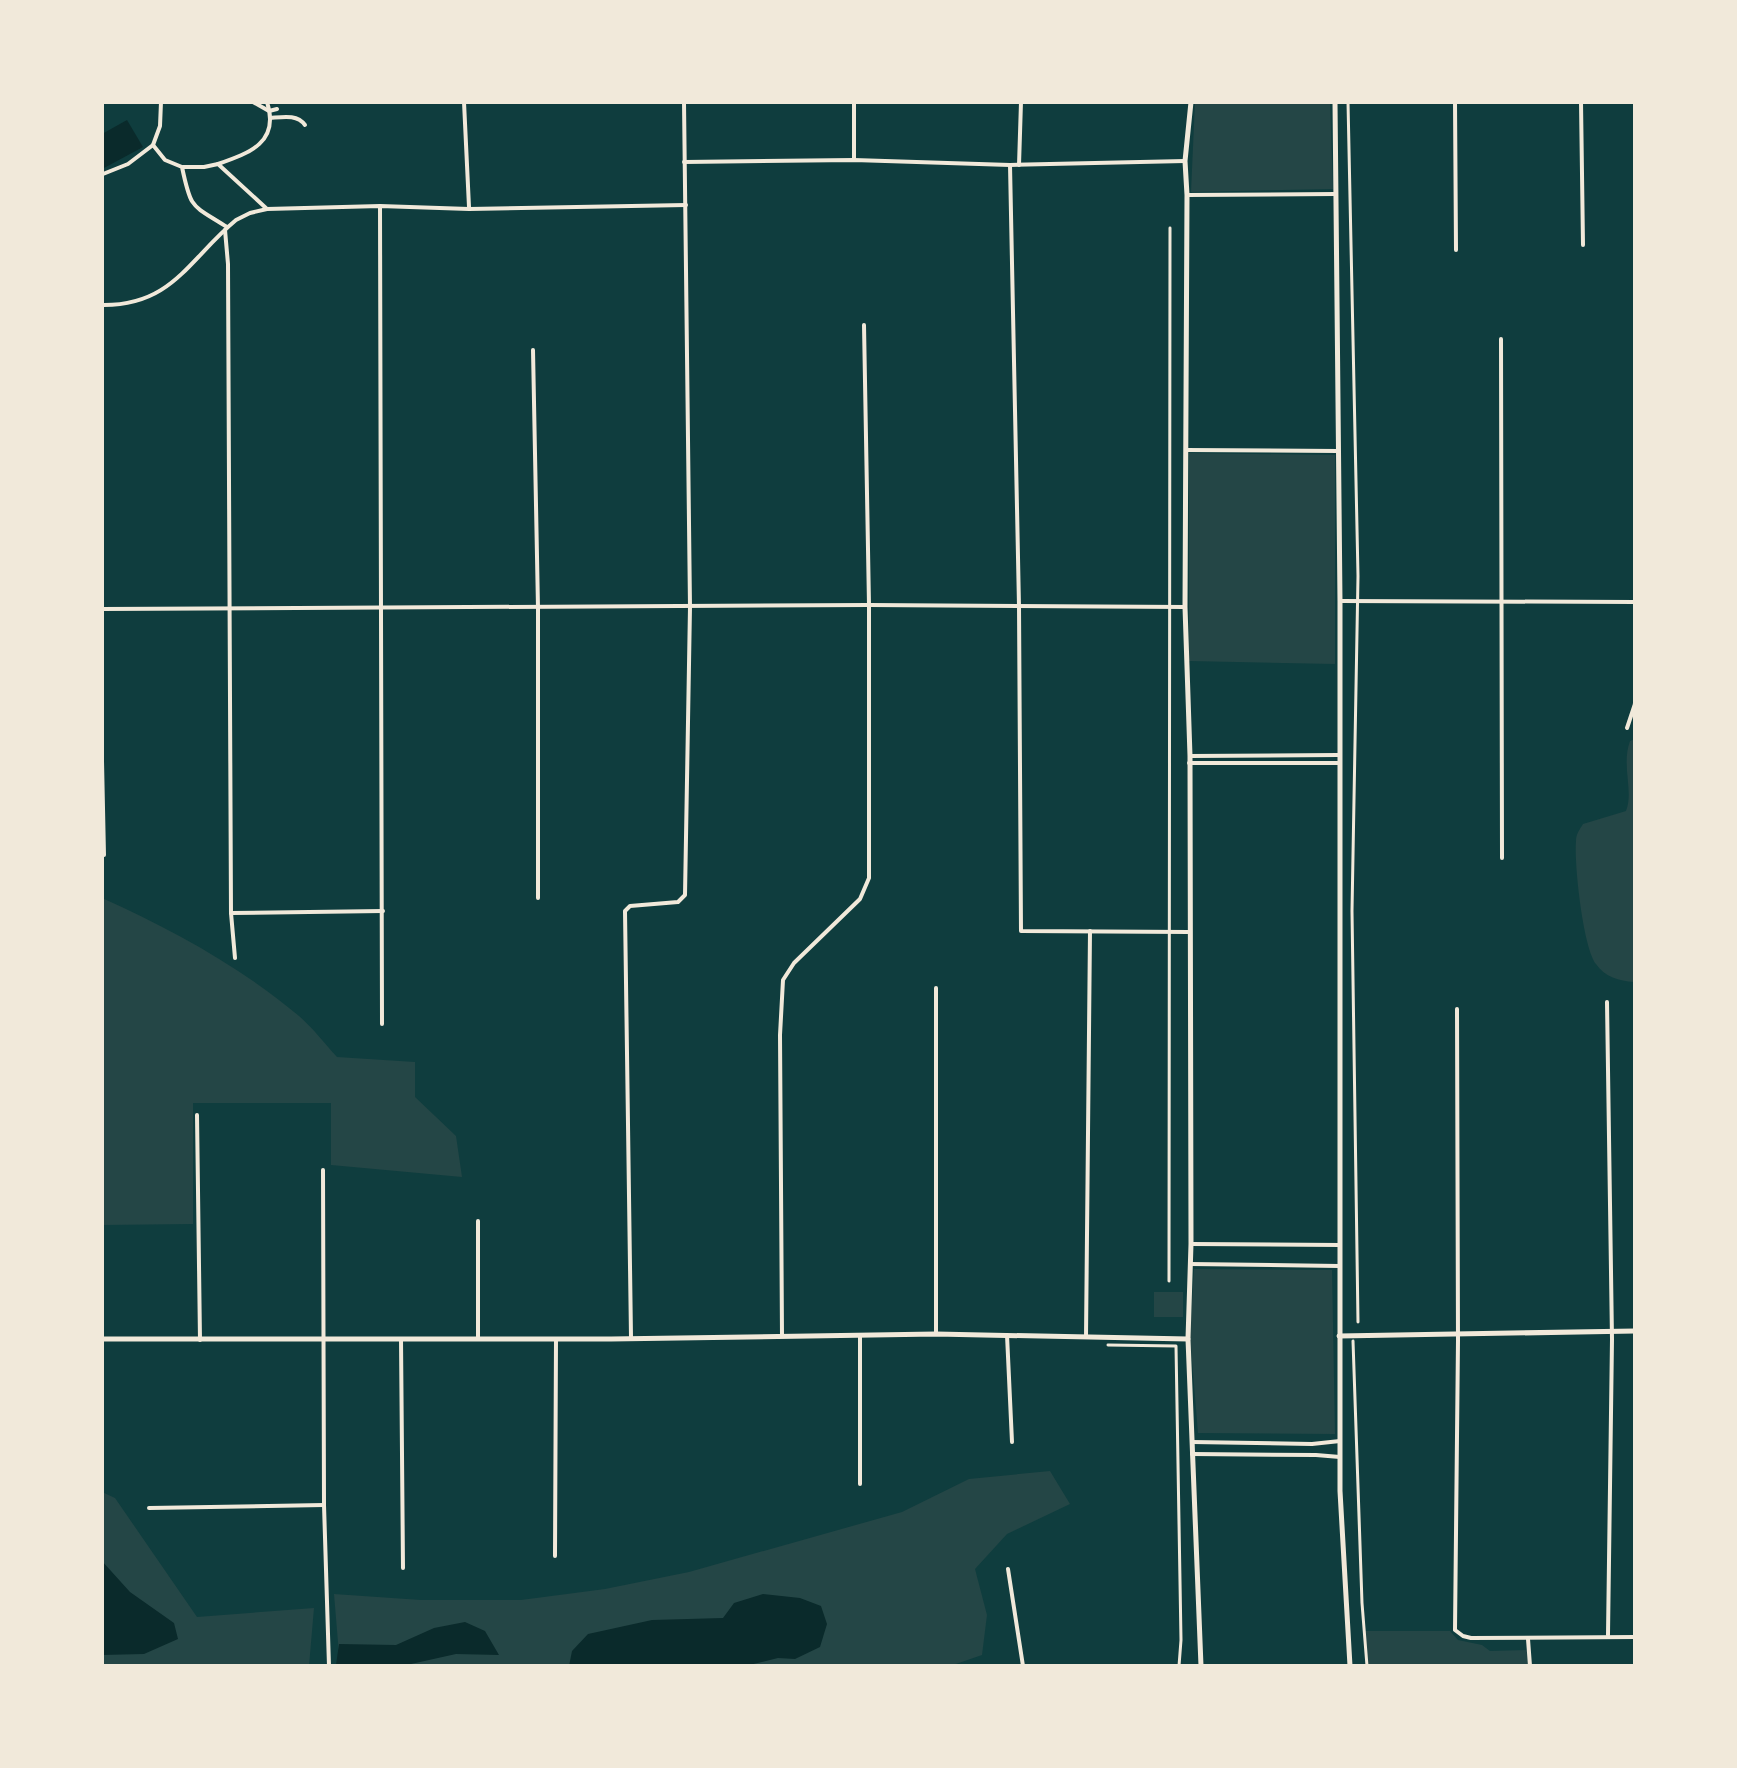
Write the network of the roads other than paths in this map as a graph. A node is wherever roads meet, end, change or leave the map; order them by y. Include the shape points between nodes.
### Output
1 (161, 102) edge
2 (253, 102) edge
3 (267, 102) edge
4 (464, 102) edge
5 (684, 102) edge
6 (854, 102) edge
7 (1021, 102) edge
8 (1191, 102) edge
9 (1335, 102) edge
10 (1348, 102) edge
11 (1455, 102) edge
12 (1581, 102) edge
13 (277, 109) dead end
14 (269, 111) junction
15 (270, 118) junction
16 (305, 125) dead end
17 (153, 145) junction
18 (854, 160) junction
19 (1185, 161) junction
20 (684, 162) junction
21 (218, 164) junction
22 (1010, 165) junction
23 (1019, 165) junction
24 (182, 167) junction
25 (103, 174) edge
26 (1336, 194) junction
27 (1187, 195) junction
28 (686, 205) junction
29 (380, 206) junction
30 (267, 209) junction
31 (469, 209) junction
32 (226, 228) junction
33 (1170, 228) dead end
34 (1583, 245) dead end
35 (1456, 250) dead end
36 (102, 305) edge
37 (864, 325) dead end
38 (1501, 339) dead end
39 (533, 350) dead end
40 (1186, 450) junction
41 (1338, 451) junction
42 (1501, 600) junction
43 (1340, 601) junction
44 (1357, 601) junction
45 (1635, 602) edge
46 (869, 605) junction
47 (1019, 606) junction
48 (690, 607) junction
49 (1170, 607) junction
50 (1185, 607) junction
51 (231, 608) junction
52 (538, 608) junction
53 (102, 609) edge
54 (383, 609) junction
55 (1635, 704) edge
56 (1627, 728) dead end
57 (1262, 755) junction
58 (1287, 755) junction
59 (1338, 755) junction
60 (1190, 759) junction
61 (102, 761) edge
62 (1263, 763) junction
63 (1287, 763) junction
64 (1338, 763) junction
65 (104, 855) edge
66 (1502, 858) dead end
67 (538, 898) dead end
68 (383, 911) junction
69 (231, 913) junction
70 (1090, 931) junction
71 (1170, 931) junction
72 (1189, 932) junction
73 (235, 958) dead end
74 (936, 988) dead end
75 (1607, 1002) dead end
76 (1457, 1009) dead end
77 (382, 1024) dead end
78 (197, 1115) dead end
79 (323, 1170) dead end
80 (478, 1221) dead end
81 (1191, 1244) junction
82 (1340, 1245) junction
83 (1190, 1264) junction
84 (1339, 1266) junction
85 (1169, 1281) dead end
86 (1358, 1322) dead end
87 (1612, 1331) junction
88 (1635, 1331) edge
89 (1458, 1332) junction
90 (936, 1334) junction
91 (782, 1335) junction
92 (1007, 1335) junction
93 (860, 1336) junction
94 (1339, 1336) junction
95 (631, 1337) junction
96 (1086, 1337) junction
97 (324, 1338) junction
98 (478, 1338) junction
99 (102, 1339) edge
100 (401, 1339) junction
101 (556, 1339) junction
102 (1188, 1339) junction
103 (200, 1340) junction
104 (1353, 1341) dead end
105 (1108, 1345) dead end
106 (1340, 1441) junction
107 (1012, 1442) dead end
108 (1192, 1442) junction
109 (1264, 1442) junction
110 (1192, 1454) junction
111 (1262, 1454) junction
112 (1340, 1457) junction
113 (860, 1484) dead end
114 (324, 1505) junction
115 (149, 1508) dead end
116 (555, 1556) dead end
117 (403, 1568) dead end
118 (1008, 1569) dead end
119 (1608, 1635) junction
120 (1635, 1637) edge
121 (1528, 1639) junction
122 (329, 1666) edge
123 (1023, 1666) edge
124 (1179, 1666) edge
125 (1201, 1666) edge
126 (1350, 1666) edge
127 (1367, 1666) edge
128 (1530, 1666) edge

1 - 17 street
2 - 14 street
3 - 14 street
4 - 31 street
5 - 20 street
6 - 18 street
7 - 23 street
8 - 19 street
9 - 26 street
10 - 44 street
11 - 35 street
12 - 34 street
13 - 14 street
14 - 15 street
15 - 16 street via 293,117
15 - 21 street via 267,136 256,147
17 - 24 street via 165,160
17 - 25 street
18 - 20 street
18 - 22 street
19 - 23 street
19 - 27 street
20 - 28 street
21 - 24 street
21 - 30 street
22 - 23 street
22 - 47 street
24 - 32 street via 193,205
26 - 27 street
26 - 41 street
27 - 40 street
28 - 31 street
28 - 48 street
29 - 30 street
29 - 31 street
29 - 54 street
30 - 32 street
32 - 36 street via 149,299
32 - 51 street
33 - 49 street
37 - 46 street
38 - 42 street
39 - 52 street
40 - 41 street
40 - 50 street
41 - 43 street
42 - 44 street
42 - 45 street
42 - 66 street
43 - 44 street
43 - 59 street
44 - 86 street via 1352,911
46 - 47 street
46 - 48 street
46 - 91 street via 869,878 860,899 783,980
47 - 49 street
47 - 70 street via 1021,931
48 - 52 street
48 - 95 street via 685,895 678,902 630,906 625,911
49 - 50 street
49 - 71 street
50 - 60 street
51 - 53 street
51 - 54 street
51 - 69 street
52 - 54 street
52 - 67 street
54 - 68 street
55 - 56 street
57 - 58 street
57 - 60 street
57 - 62 street
58 - 59 street
58 - 63 street
59 - 64 street
60 - 62 street
60 - 72 street
61 - 65 street
62 - 63 street
63 - 64 street
64 - 82 street
68 - 69 street
68 - 77 street
69 - 73 street
70 - 71 street
70 - 96 street
71 - 72 street
71 - 85 street
72 - 81 street
74 - 90 street
75 - 87 street
76 - 89 street
78 - 103 street
79 - 97 street
80 - 98 street
81 - 82 street
81 - 83 street
82 - 84 street
83 - 84 street
83 - 102 street
84 - 94 street
87 - 88 street
87 - 89 street
87 - 119 street
89 - 94 street
89 - 121 street via 1455,1630 1471,1638
90 - 92 street
90 - 93 street
91 - 93 street
91 - 95 street
92 - 96 street
92 - 107 street
93 - 113 street
94 - 106 street
95 - 101 street
96 - 102 street
97 - 100 street
97 - 103 street
97 - 114 street
98 - 100 street
98 - 101 street
99 - 103 street
100 - 117 street
101 - 116 street
102 - 108 street
104 - 127 street
105 - 124 street via 1176,1346
106 - 109 street
106 - 112 street
108 - 109 street
108 - 110 street
109 - 111 street
110 - 111 street
110 - 125 street
111 - 112 street
112 - 126 street
114 - 115 street
114 - 122 street
118 - 123 street
119 - 120 street
119 - 121 street
121 - 128 street

